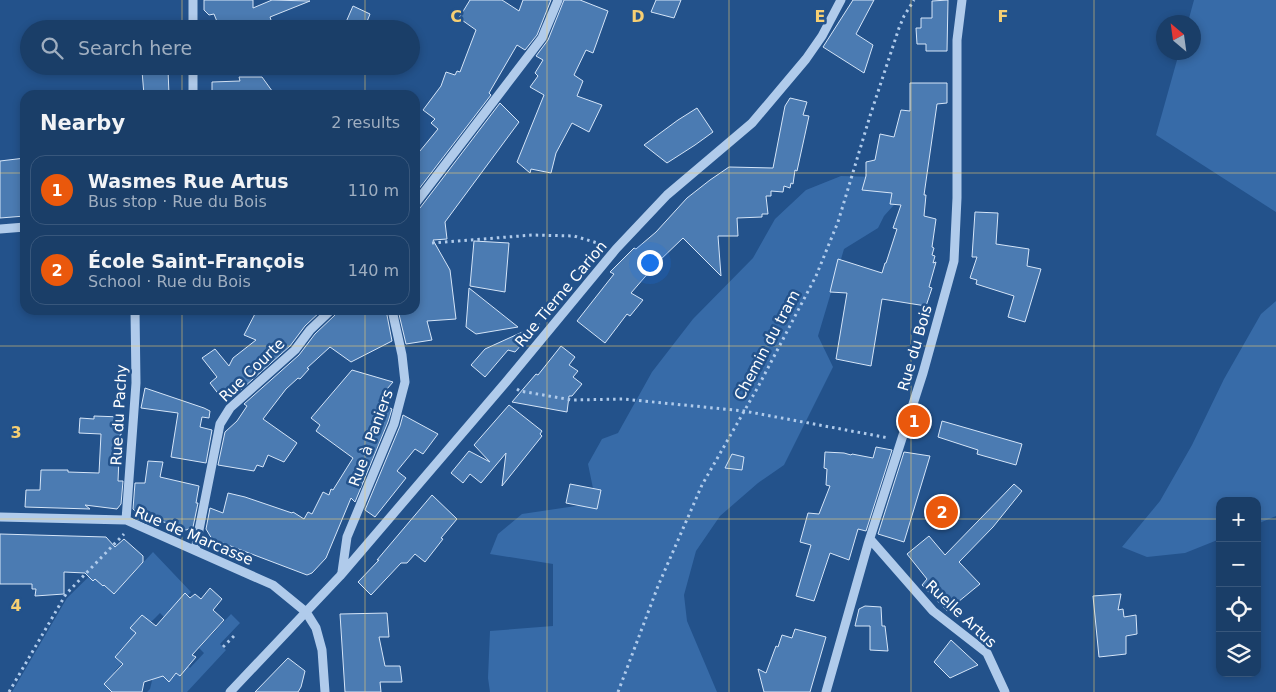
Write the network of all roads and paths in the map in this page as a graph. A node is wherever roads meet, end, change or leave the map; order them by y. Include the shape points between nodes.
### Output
1 (193, 0) edge
2 (558, 0) edge
3 (841, 0) edge
4 (914, 0) edge
5 (962, 0) edge
6 (193, 20) edge
7 (193, 75) edge
8 (194, 90) edge
9 (420, 197) edge
10 (20, 227) edge
11 (0, 229) edge
12 (432, 243) dead end
13 (616, 249) junction
14 (135, 315) edge
15 (326, 315) edge
16 (393, 315) edge
17 (520, 391) dead end
18 (744, 411) junction
19 (902, 440) junction
20 (0, 517) edge
21 (130, 521) junction
22 (870, 539) junction
23 (195, 550) junction
24 (342, 573) junction
25 (306, 612) junction
26 (236, 634) dead end
27 (223, 647) dead end
28 (9, 692) edge
29 (230, 692) edge
30 (325, 692) edge
31 (618, 692) edge
32 (826, 692) edge
33 (1005, 692) edge

1 - 6 street
2 - 9 street via 542,38
3 - 13 street, Rue Tierne Carion via 806,59 752,123 667,195
4 - 18 path, Chemin du tram via 894,42 838,222 816,276
5 - 19 street, Rue du Bois via 957,40 958,198 954,261
7 - 8 street
10 - 11 street
12 - 13 path via 533,235 574,236
13 - 24 street, Rue Tierne Carion
14 - 21 street, Rue du Pachy via 136,383
15 - 23 street, Rue Courte via 295,350 230,408 220,424
16 - 24 street, Rue à Paniers via 405,382 394,424 347,537
17 - 18 path via 572,400 624,400
18 - 19 path
18 - 31 path, Chemin du tram via 699,492 658,586
19 - 22 street, Rue du Bois
20 - 21 street, Rue de Marcasse
21 - 23 street, Rue de Marcasse
21 - 28 path via 66,594
22 - 32 street, Rue du Bois
22 - 33 street, Ruelle Artus via 933,611 987,654
23 - 25 street, Rue de Marcasse via 273,585
24 - 25 street, Rue Tierne Carion
25 - 29 street, Rue Tierne Carion
25 - 30 street via 316,628 322,650
26 - 27 path

